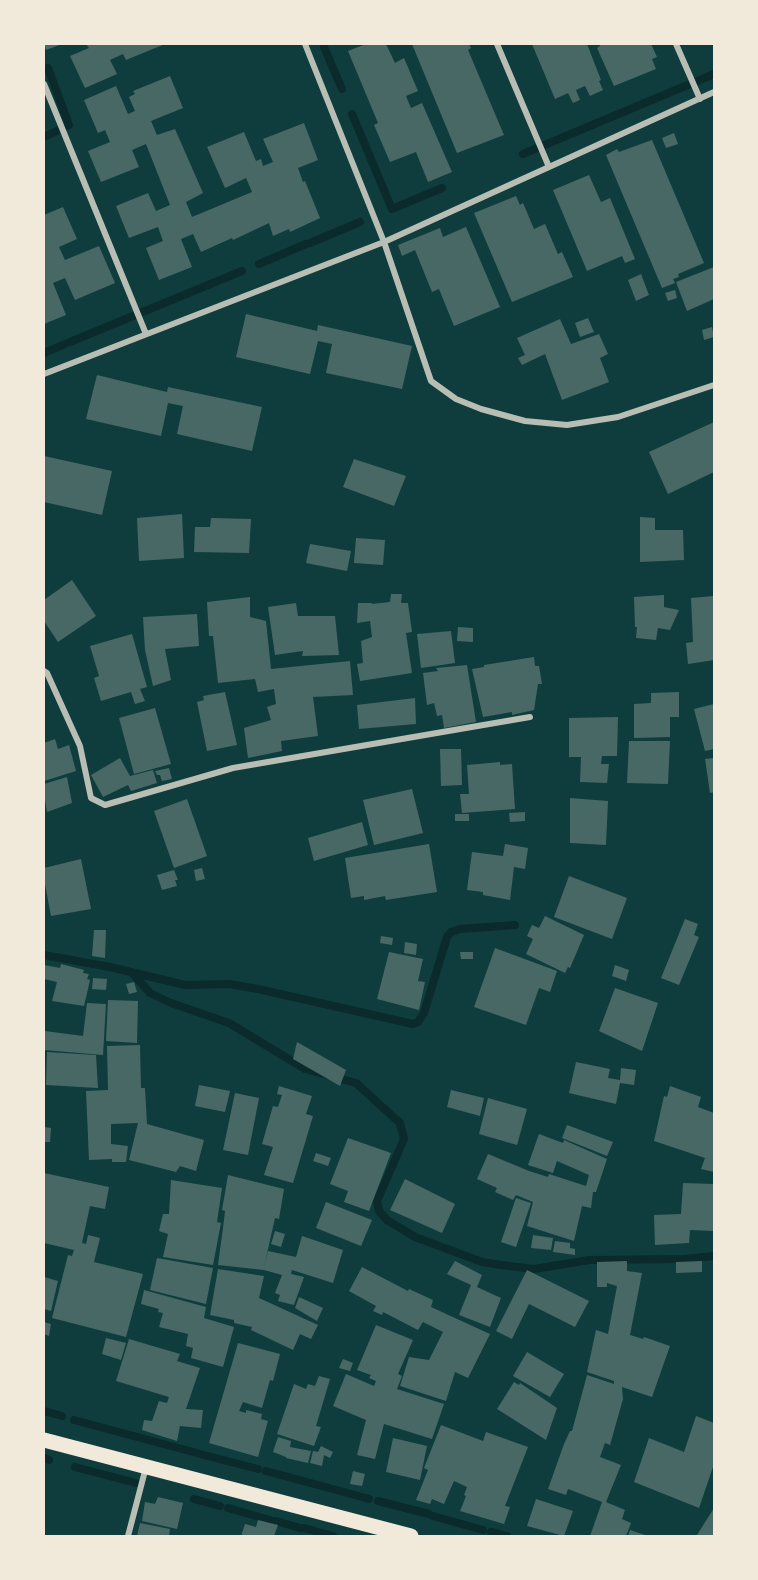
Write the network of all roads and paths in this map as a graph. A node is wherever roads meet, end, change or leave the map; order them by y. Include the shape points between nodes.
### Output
1 (305, 44) edge
2 (497, 44) edge
3 (676, 44) edge
4 (44, 84) edge
5 (714, 92) edge
6 (699, 99) junction
7 (549, 167) junction
8 (384, 242) junction
9 (146, 334) junction
10 (44, 374) edge
11 (714, 385) edge
12 (44, 671) edge
13 (530, 717) dead end
14 (44, 1440) edge
15 (146, 1466) junction
16 (128, 1536) edge
17 (411, 1536) edge

1 - 8 street
2 - 7 street
3 - 6 street
4 - 9 street
5 - 6 street
6 - 7 street
7 - 8 street
8 - 9 street
8 - 11 street via 431,381 456,399 481,410 525,421 567,425 618,417
9 - 10 street
12 - 13 street via 80,746 91,798 105,805 233,768
14 - 15 main road
15 - 16 street
15 - 17 main road via 365,1527

